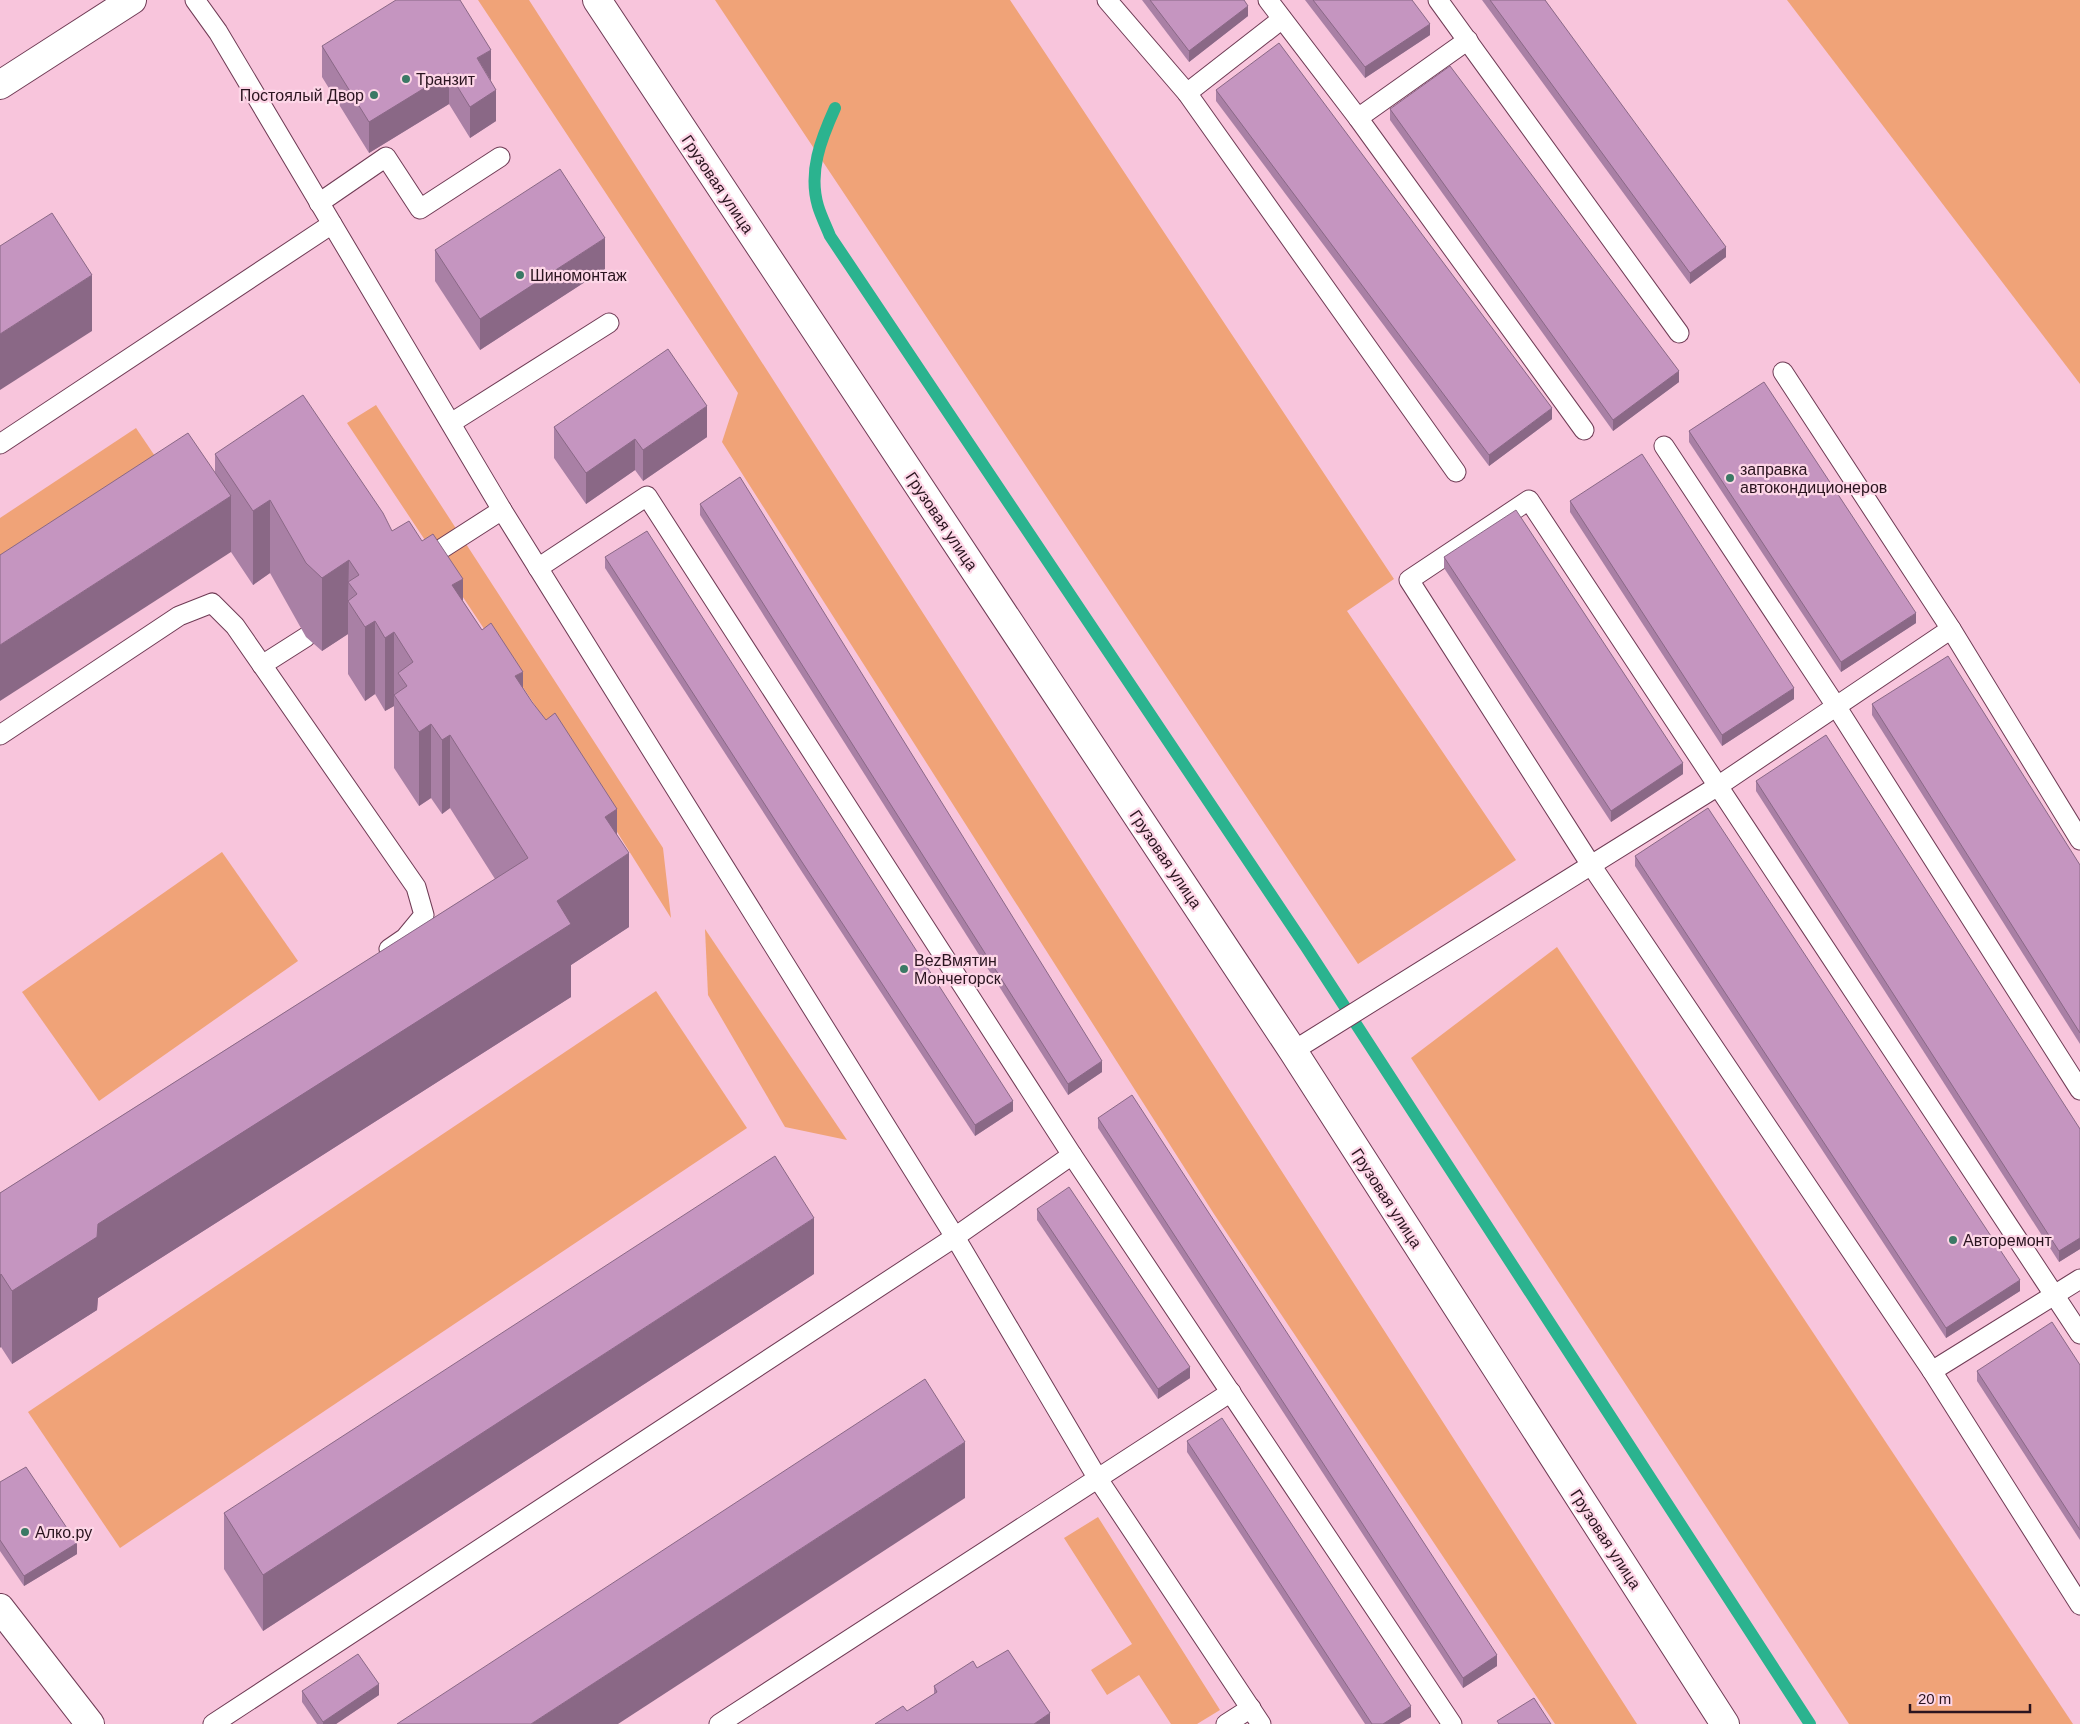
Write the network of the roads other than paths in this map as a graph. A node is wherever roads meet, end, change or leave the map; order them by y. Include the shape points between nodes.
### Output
1 (132, 0) edge
2 (195, 0) edge
3 (597, 0) edge
4 (1107, 0) edge
5 (1268, 0) edge
6 (1438, 0) edge
7 (1282, 19) junction
8 (1468, 40) junction
9 (0, 85) edge
10 (1187, 94) junction
11 (1358, 118) junction
12 (500, 157) dead end
13 (319, 203) junction
14 (332, 224) junction
15 (609, 323) dead end
16 (1679, 333) dead end
17 (1783, 372) dead end
18 (451, 423) junction
19 (1584, 430) dead end
20 (0, 444) edge
21 (1664, 446) dead end
22 (1456, 472) dead end
23 (502, 510) junction
24 (538, 568) junction
25 (407, 571) edge
26 (1951, 630) junction
27 (306, 637) dead end
28 (262, 666) junction
29 (1836, 706) junction
30 (0, 735) edge
31 (1718, 786) junction
32 (2080, 840) edge
33 (1590, 865) junction
34 (372, 960) edge
35 (1293, 1051) junction
36 (2080, 1090) edge
37 (1072, 1155) junction
38 (955, 1237) junction
39 (2080, 1279) edge
40 (2054, 1295) junction
41 (2080, 1334) edge
42 (1932, 1371) junction
43 (1231, 1392) junction
44 (1098, 1479) junction
45 (2080, 1605) edge
46 (0, 1608) edge
47 (1256, 1716) edge
48 (90, 1724) edge
49 (214, 1724) edge
50 (719, 1724) edge
51 (1226, 1724) edge
52 (1452, 1724) edge
53 (1725, 1724) edge

1 - 9 main road
2 - 13 lane via 218,32
3 - 35 main road, Грузовая улица
4 - 10 lane
5 - 7 lane
6 - 8 lane
7 - 10 lane
7 - 11 lane
8 - 11 lane
8 - 16 lane
10 - 22 lane
11 - 19 lane
12 - 13 lane via 420,209 386,157
13 - 14 lane
14 - 18 lane
14 - 20 lane
15 - 18 lane
17 - 26 lane
18 - 23 lane
21 - 29 lane
23 - 24 lane
23 - 25 lane
24 - 37 lane via 647,496
24 - 38 lane
26 - 29 lane
26 - 32 lane
27 - 28 lane
28 - 30 lane via 235,626 212,603 179,616
28 - 34 lane via 416,887 424,916 406,938
29 - 31 lane
29 - 36 lane
31 - 33 lane
31 - 33 lane via 1529,500 1410,580
31 - 40 lane
33 - 35 lane
33 - 42 lane
35 - 53 main road, Грузовая улица
37 - 38 lane
37 - 43 lane
38 - 44 lane
38 - 49 lane
39 - 40 lane
40 - 41 lane
40 - 42 lane
42 - 45 lane
43 - 44 lane
43 - 52 lane
44 - 47 lane
44 - 50 lane
46 - 48 main road
47 - 51 lane

